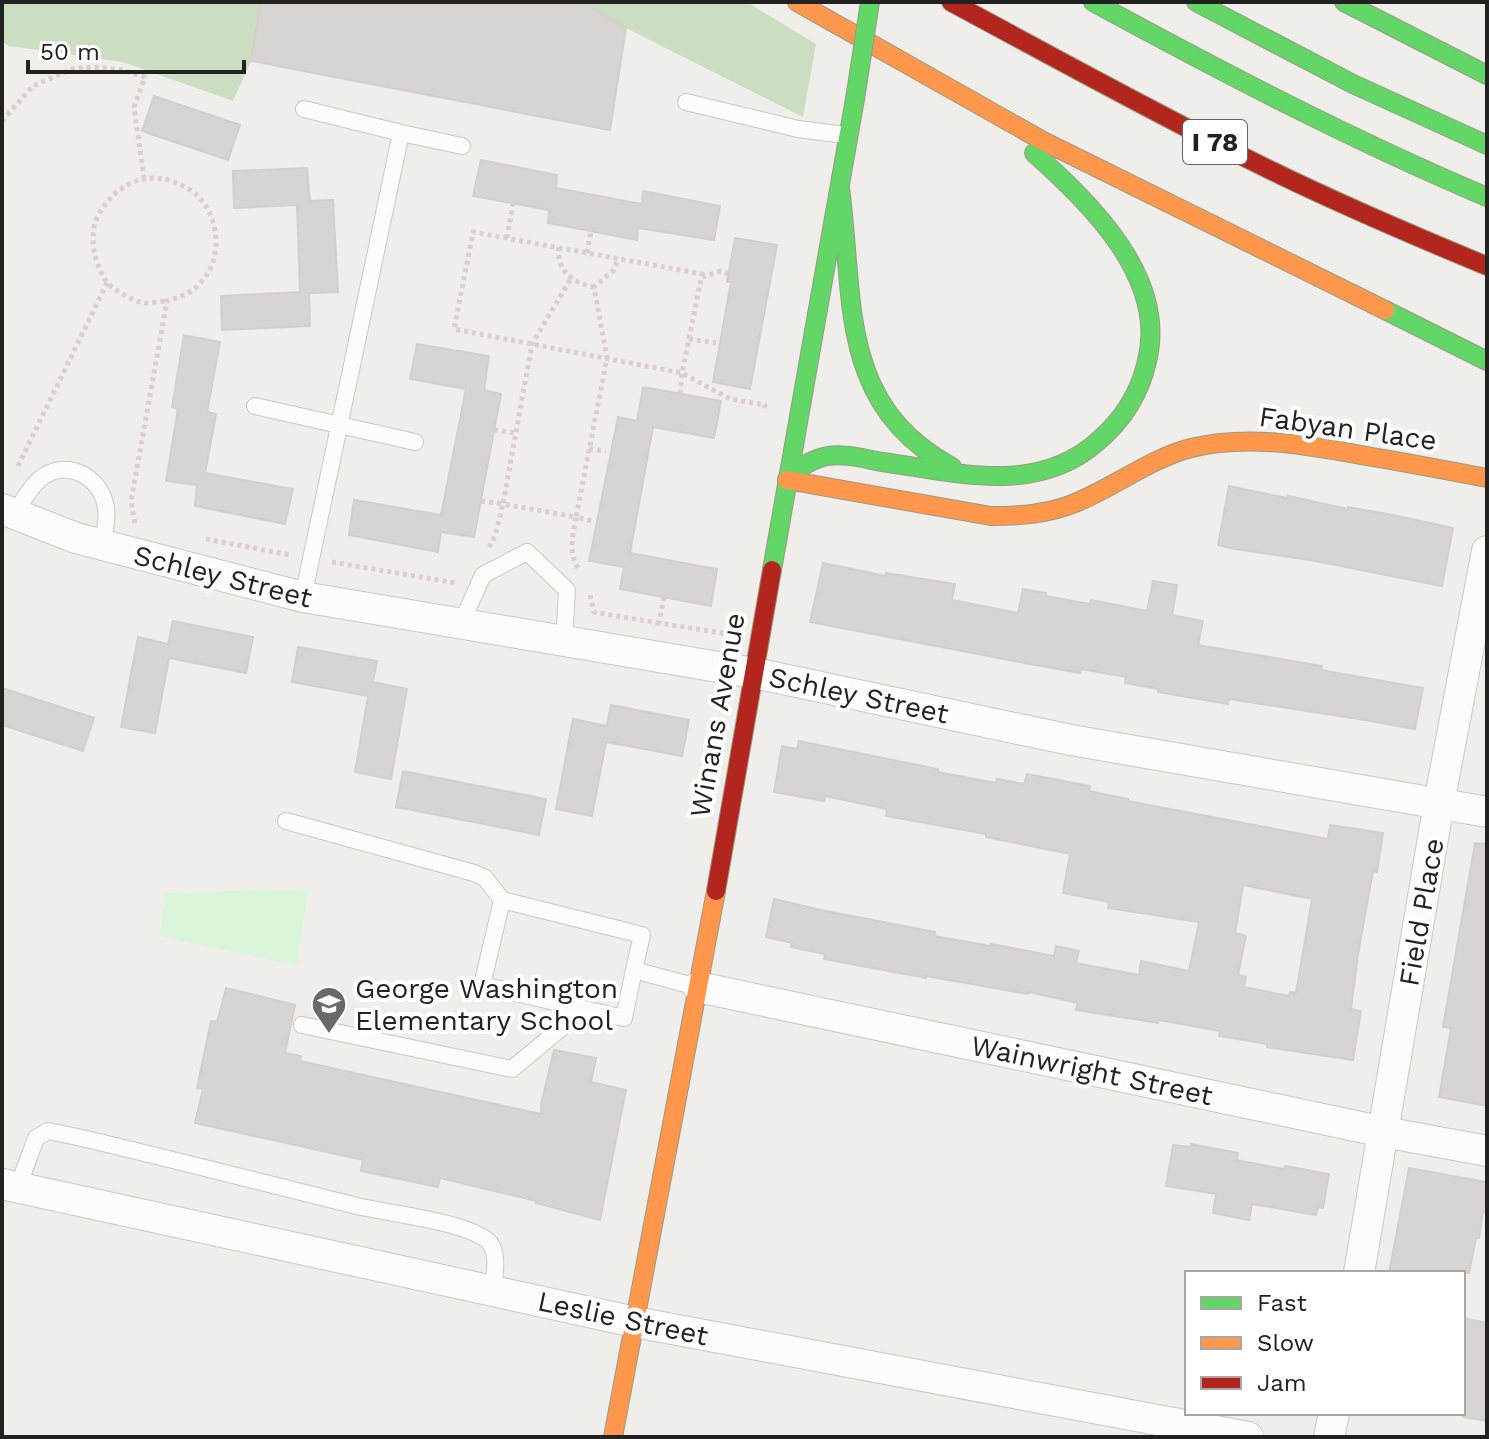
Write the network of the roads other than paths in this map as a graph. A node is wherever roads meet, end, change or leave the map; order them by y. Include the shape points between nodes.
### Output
1 (797, 2) edge
2 (870, 2) edge
3 (951, 2) edge
4 (1093, 2) edge
5 (1196, 2) edge
6 (1344, 2) edge
7 (1487, 75) edge
8 (686, 102) dead end
9 (974, 103) junction
10 (304, 109) dead end
11 (401, 133) junction
12 (848, 135) junction
13 (1487, 145) edge
14 (462, 146) dead end
15 (840, 188) junction
16 (1487, 197) edge
17 (1487, 266) edge
18 (1487, 361) edge
19 (255, 406) dead end
20 (339, 426) junction
21 (415, 442) dead end
22 (989, 477) junction
23 (1487, 478) edge
24 (787, 480) junction
25 (8, 512) edge
26 (102, 546) junction
27 (1487, 551) edge
28 (303, 597) junction
29 (461, 624) junction
30 (564, 641) junction
31 (754, 673) junction
32 (1439, 803) junction
33 (1487, 812) edge
34 (286, 821) dead end
35 (502, 900) junction
36 (634, 970) junction
37 (698, 987) junction
38 (584, 1009) junction
39 (302, 1025) dead end
40 (1384, 1132) junction
41 (1487, 1151) edge
42 (10, 1185) edge
43 (1359, 1271) edge
44 (493, 1291) junction
45 (635, 1322) junction
46 (1334, 1415) edge
47 (613, 1437) edge
48 (1248, 1437) edge
49 (1329, 1437) edge

1 - 9 main road
2 - 12 main road, Winans Avenue, bridge
3 - 17 main road, I 78 via 1294,181
4 - 16 main road, I 78 via 1326,125
5 - 13 main road via 1353,84
6 - 7 main road
8 - 12 lane via 798,129
9 - 18 main road
9 - 22 main road via 1104,221 1134,269 1151,320 1150,361 1143,380 1097,444 1042,473
10 - 11 lane
11 - 14 lane
11 - 20 lane
12 - 15 main road, Winans Avenue
15 - 22 main road via 855,335 869,378 891,417 917,446 949,466
15 - 24 main road, Winans Avenue
19 - 20 lane
20 - 21 lane
20 - 28 lane
22 - 24 main road via 835,455 809,460
23 - 24 main road, Fabyan Place via 1261,441 1211,444 1169,455 1076,503 1013,516
24 - 31 main road, Winans Avenue
25 - 26 street, Schley Street
25 - 26 lane via 49,472 77,472 99,487 104,499
26 - 28 street, Schley Street
27 - 32 street, Field Place
28 - 29 street, Schley Street
29 - 30 street, Schley Street
29 - 30 lane via 483,575 527,552 567,590
30 - 31 street, Schley Street
31 - 32 street, Schley Street via 1071,740
31 - 37 main road, Winans Avenue
32 - 33 street, Schley Street
32 - 40 street, Field Place
34 - 35 lane via 474,873 485,878
35 - 36 lane via 642,935
35 - 38 lane via 482,985
36 - 37 lane
36 - 38 lane via 624,1018
37 - 40 street, Wainwright Street
37 - 45 main road, Winans Avenue
38 - 39 lane via 512,1069
40 - 41 street, Wainwright Street
40 - 43 street, Field Place
42 - 44 street, Leslie Street
42 - 44 lane via 36,1138 48,1131 82,1138 478,1235 491,1245
44 - 45 street, Leslie Street
45 - 47 main road, Winans Avenue
45 - 48 street, Leslie Street
46 - 49 street

